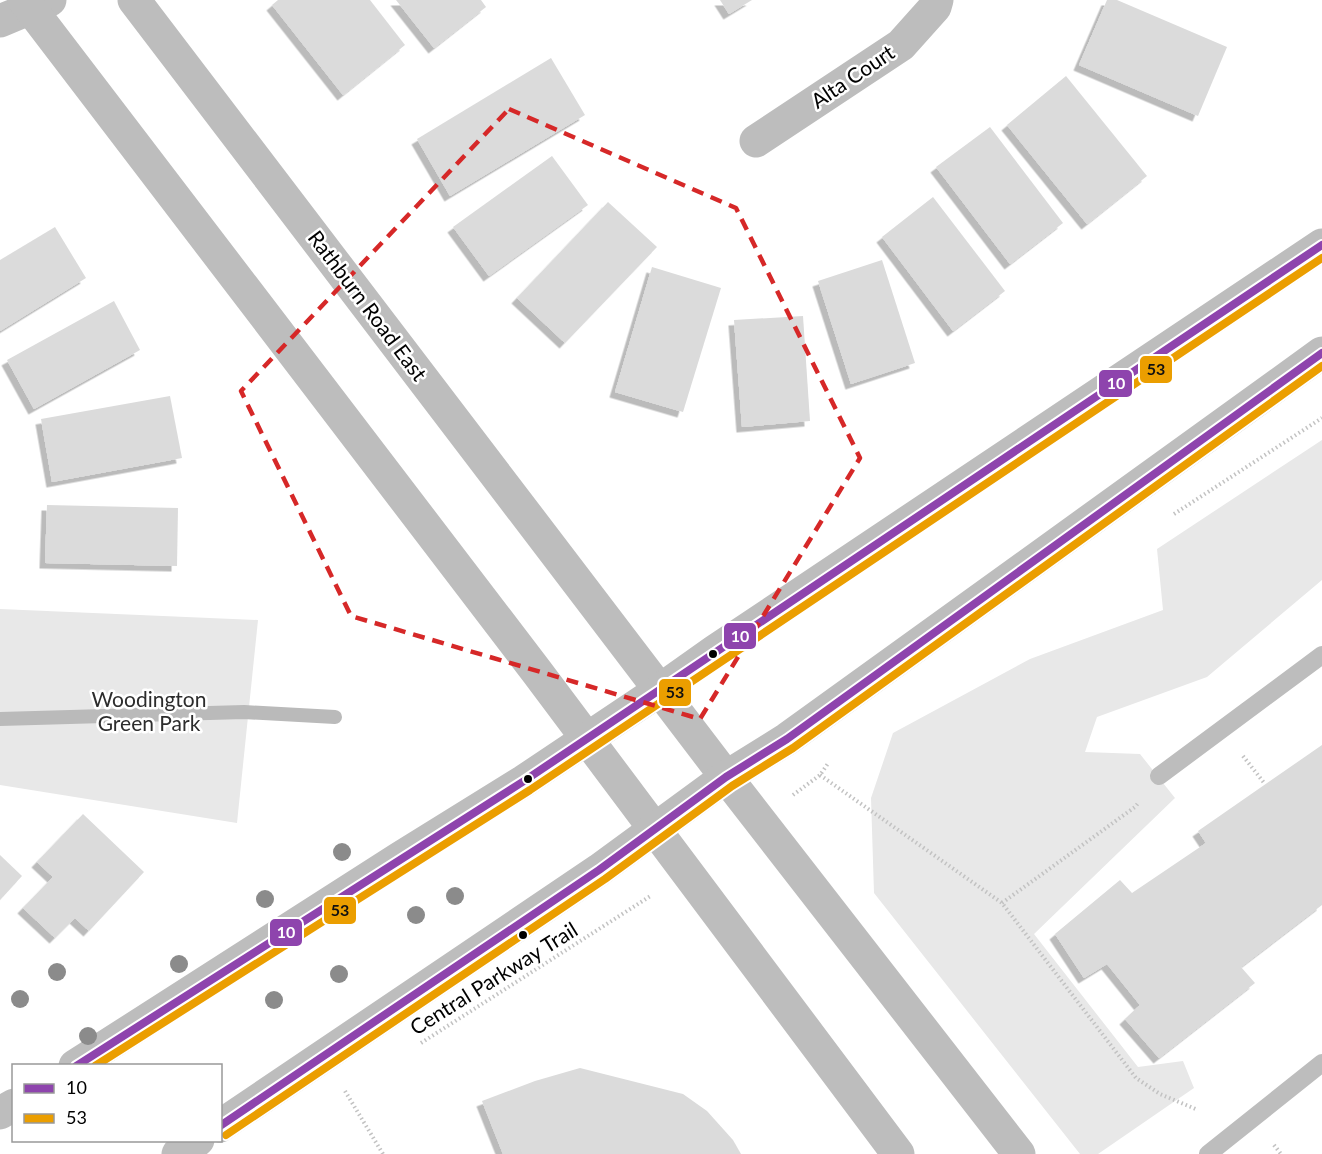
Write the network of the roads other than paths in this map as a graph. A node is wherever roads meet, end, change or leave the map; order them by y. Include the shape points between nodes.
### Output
1 (134, 0) edge
2 (937, 0) edge
3 (35, 3) edge
4 (0, 21) edge
5 (756, 141) dead end
6 (1322, 245) edge
7 (1322, 353) edge
8 (1322, 655) edge
9 (660, 690) junction
10 (587, 738) junction
11 (1159, 776) road end
12 (726, 777) junction
13 (654, 830) junction
14 (1322, 1063) edge
15 (77, 1064) edge
16 (222, 1125) edge
17 (195, 1142) edge
18 (178, 1154) edge
19 (898, 1154) edge
20 (1019, 1154) edge
21 (1208, 1154) edge

1 - 9 street, Rathburn Road East
2 - 5 street, Alta Court via 901,45
3 - 4 street
3 - 10 street
6 - 9 street
7 - 12 street via 787,739
8 - 11 lane
9 - 10 street
9 - 12 street, Rathburn Road East
10 - 13 street
10 - 15 street
12 - 13 street
12 - 20 street, Rathburn Road East
13 - 16 street
13 - 19 street
14 - 21 lane
17 - 18 street

